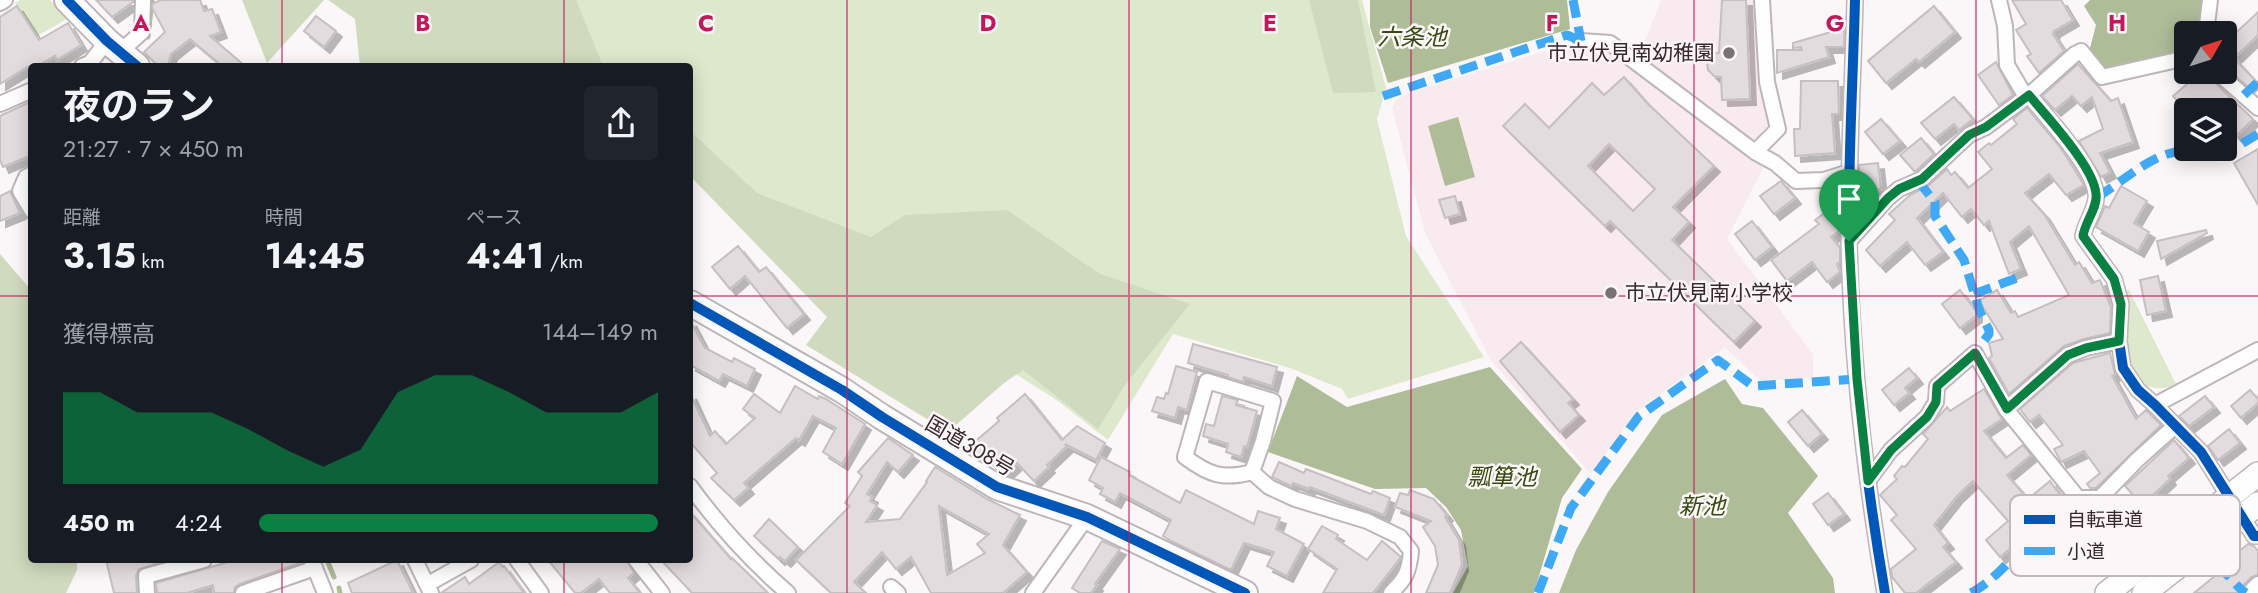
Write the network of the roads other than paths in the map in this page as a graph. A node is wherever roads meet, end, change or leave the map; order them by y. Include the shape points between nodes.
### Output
1 (5, 0) edge
2 (67, 0) edge
3 (143, 0) edge
4 (1762, 0) edge
5 (1855, 0) edge
6 (1999, 0) edge
7 (2210, 0) edge
8 (0, 3) edge
9 (2207, 21) edge
10 (1581, 41) dead end
11 (122, 53) edge
12 (2174, 61) edge
13 (90, 63) edge
14 (2231, 84) edge
15 (28, 92) edge
16 (2027, 96) junction
17 (0, 104) edge
18 (2258, 108) edge
19 (1755, 152) junction
20 (1849, 172) junction
21 (28, 176) edge
22 (28, 204) edge
23 (1849, 241) junction
24 (693, 305) edge
25 (2119, 341) junction
26 (2258, 350) edge
27 (2155, 405) junction
28 (2007, 409) junction
29 (2175, 426) junction
30 (1252, 472) junction
31 (2258, 474) edge
32 (1868, 481) junction
33 (693, 490) edge
34 (2076, 495) edge
35 (2103, 495) edge
36 (2227, 495) edge
37 (2229, 495) edge
38 (2240, 510) edge
39 (1087, 517) junction
40 (2254, 526) edge
41 (193, 563) edge
42 (416, 563) edge
43 (467, 563) edge
44 (519, 563) edge
45 (637, 563) edge
46 (313, 564) edge
47 (2128, 576) edge
48 (2172, 576) edge
49 (2258, 584) edge
50 (429, 589) edge
51 (147, 593) edge
52 (243, 593) edge
53 (325, 593) edge
54 (541, 593) edge
55 (662, 593) edge
56 (788, 593) edge
57 (1033, 593) edge
58 (1245, 593) edge
59 (1391, 593) edge
60 (1885, 593) edge
61 (2107, 593) edge
62 (2144, 593) edge
63 (2249, 593) edge

1 - 8 street
2 - 11 highway
3 - 11 street via 142,32
4 - 19 street via 1767,82 1778,129
5 - 20 street
6 - 16 street via 2007,65
7 - 9 street
10 - 19 street via 1610,43
11 - 13 street
12 - 16 street via 2102,77 2081,51
14 - 18 street
15 - 17 street
16 - 23 street via 1969,135 1922,179 1899,189
16 - 25 street via 2093,180 2097,197 2083,236 2114,279 2121,304
19 - 20 street via 1796,181 1824,180
20 - 23 street
21 - 22 street via 20,191
23 - 32 street
24 - 39 highway, 国道308号 via 997,487
25 - 27 street via 2123,368
25 - 28 street via 2068,355
26 - 27 street
27 - 29 street
28 - 32 street via 1975,353 1937,386 1936,402 1927,417 1891,450
28 - 34 street
29 - 35 street
29 - 36 street via 2201,452
30 - 30 street via 1273,401 1206,381 1185,457 1214,475
30 - 59 street via 1269,487 1295,499 1367,521 1400,537 1410,551 1409,570
31 - 37 main road
32 - 60 street
33 - 56 street via 723,530
38 - 40 street
39 - 57 street
39 - 58 highway, 国道308号
41 - 51 street via 146,576
42 - 50 street
43 - 50 street
44 - 54 street
45 - 55 street
46 - 52 street
46 - 53 street
47 - 61 main road
48 - 62 main road
49 - 63 street

